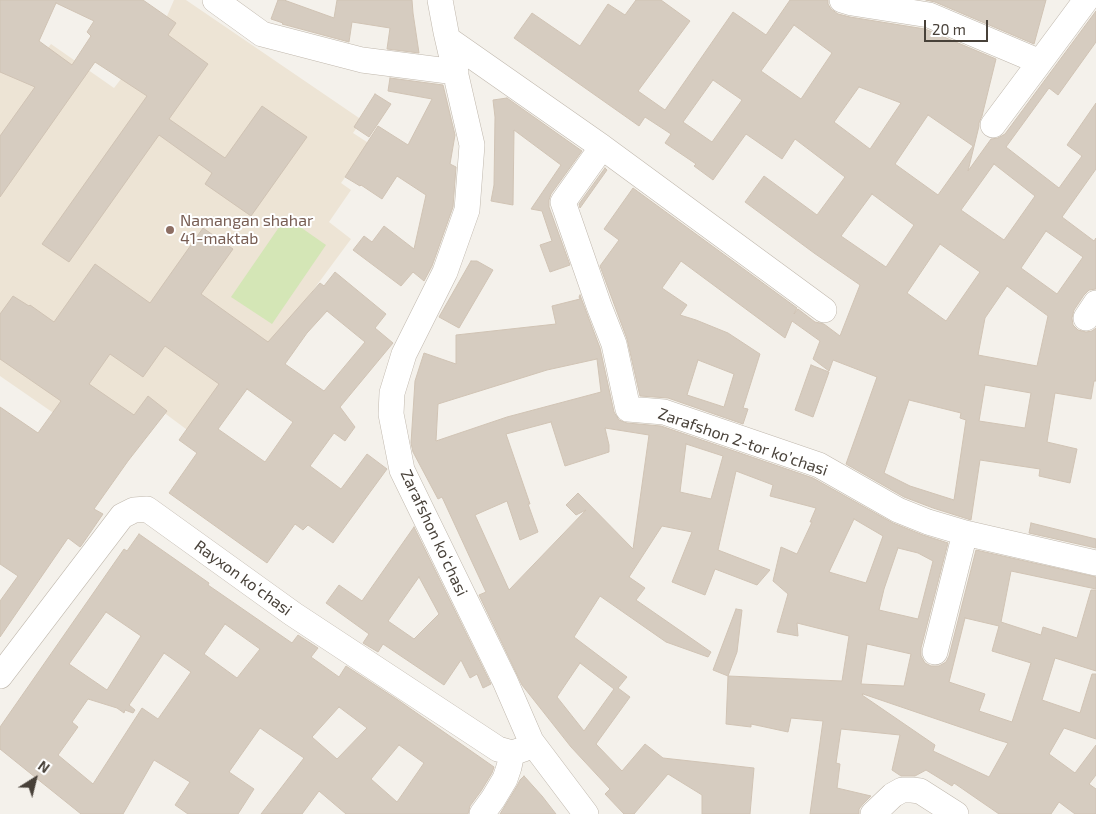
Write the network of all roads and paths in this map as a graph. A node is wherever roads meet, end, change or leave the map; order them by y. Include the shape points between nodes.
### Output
1 (214, 0) edge
2 (440, 0) edge
3 (842, 0) edge
4 (1086, 0) edge
5 (449, 40) junction
6 (1040, 62) junction
7 (456, 72) junction
8 (993, 125) dead end
9 (602, 146) junction
10 (824, 310) dead end
11 (965, 532) junction
12 (1096, 563) edge
13 (935, 652) dead end
14 (2, 668) edge
15 (522, 747) junction
16 (482, 814) edge
17 (586, 814) edge
18 (873, 814) edge
19 (956, 814) edge

1 - 7 street via 262,34 362,60
2 - 5 street, Zarafshon koʻchasi
3 - 6 street via 929,15
4 - 6 street
5 - 7 street, Zarafshon koʻchasi
5 - 9 street
6 - 8 street
7 - 15 street, Zarafshon koʻchasi via 472,145 467,210 445,272 404,354 392,393 391,414 402,470 505,680
9 - 10 street
9 - 11 street, Zarafshon 2-tor koʼchasi via 564,202 614,344 628,409 664,412 819,465 898,510
11 - 12 street, Zarafshon 2-tor koʼchasi
11 - 13 street
14 - 15 street, Rayxon koʻchasi via 122,516 134,510 147,509 301,620 498,749
15 - 16 street
15 - 17 street, Zarafshon koʻchasi
18 - 19 street via 902,790 920,791

